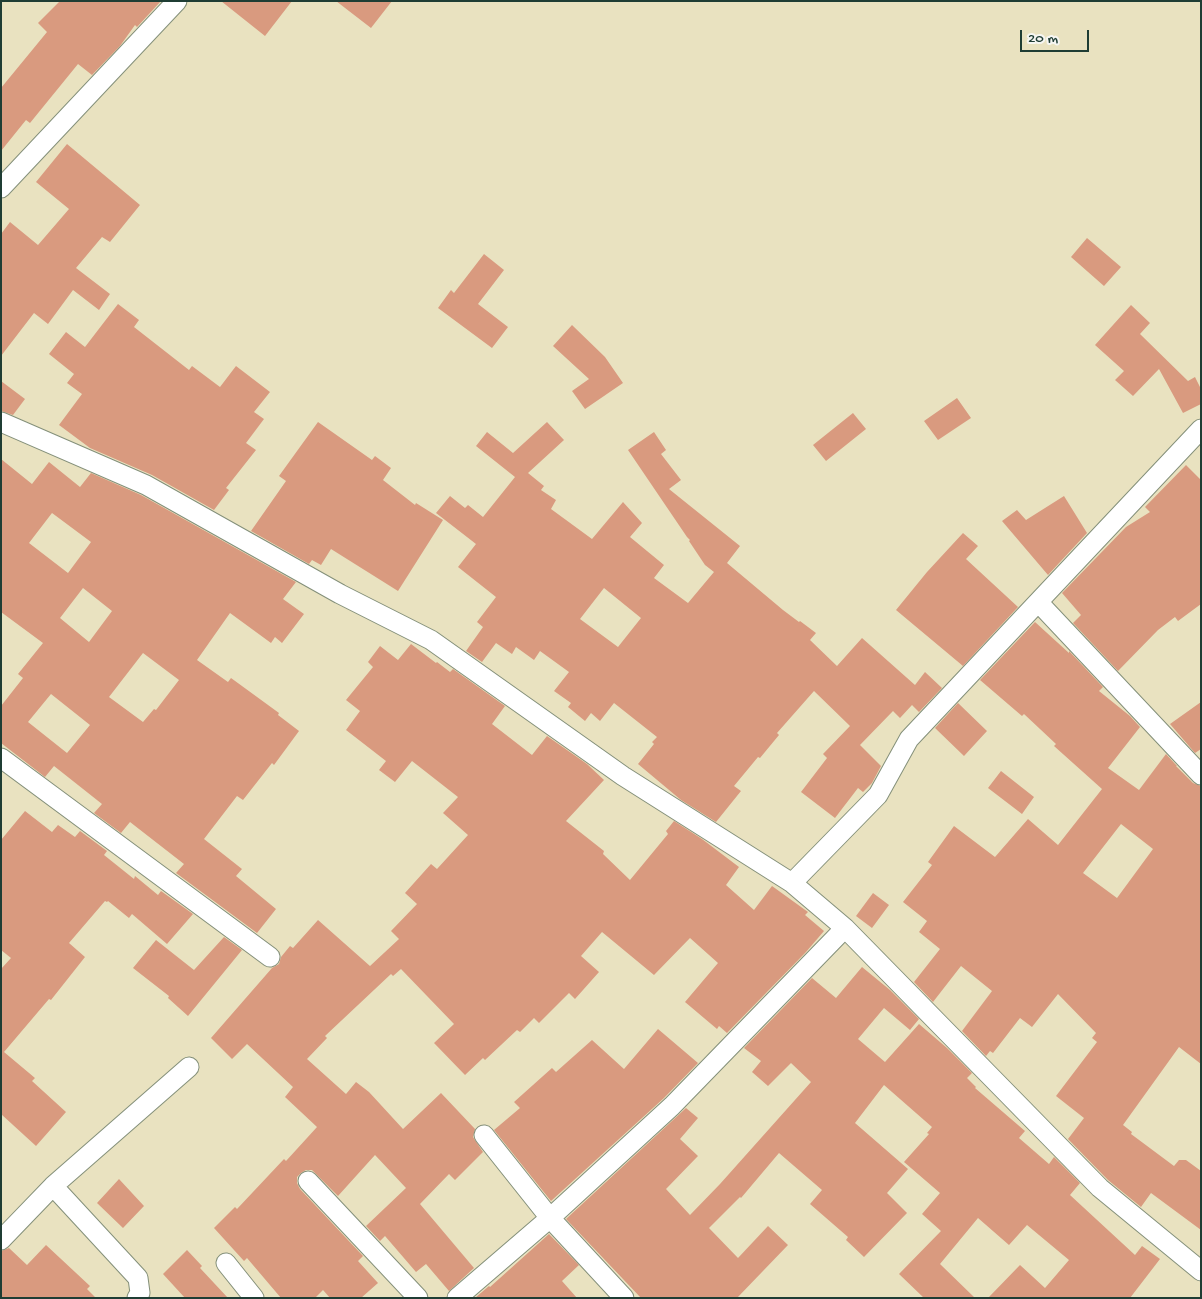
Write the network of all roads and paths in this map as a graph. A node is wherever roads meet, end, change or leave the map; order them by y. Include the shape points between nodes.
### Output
1 (177, 1) edge
2 (1, 188) edge
3 (1, 422) edge
4 (1198, 436) edge
5 (1039, 602) junction
6 (1, 758) edge
7 (1201, 775) edge
8 (792, 883) junction
9 (845, 928) junction
10 (270, 957) dead end
11 (189, 1067) dead end
12 (484, 1136) dead end
13 (308, 1181) dead end
14 (52, 1186) junction
15 (550, 1218) junction
16 (1, 1240) edge
17 (226, 1263) dead end
18 (1201, 1271) edge
19 (136, 1298) edge
20 (254, 1298) edge
21 (418, 1298) edge
22 (457, 1298) edge
23 (624, 1298) edge

1 - 2 street
3 - 8 street via 146,485 340,594 431,640 623,776
4 - 5 street via 1128,505
5 - 7 street
5 - 8 street via 909,739 878,795
6 - 10 street
8 - 9 street
9 - 15 street via 672,1106
9 - 18 street via 1100,1188
11 - 14 street
12 - 15 street
13 - 21 street
14 - 16 street
14 - 19 street via 138,1278 140,1293
15 - 22 street
15 - 23 street
17 - 20 street

